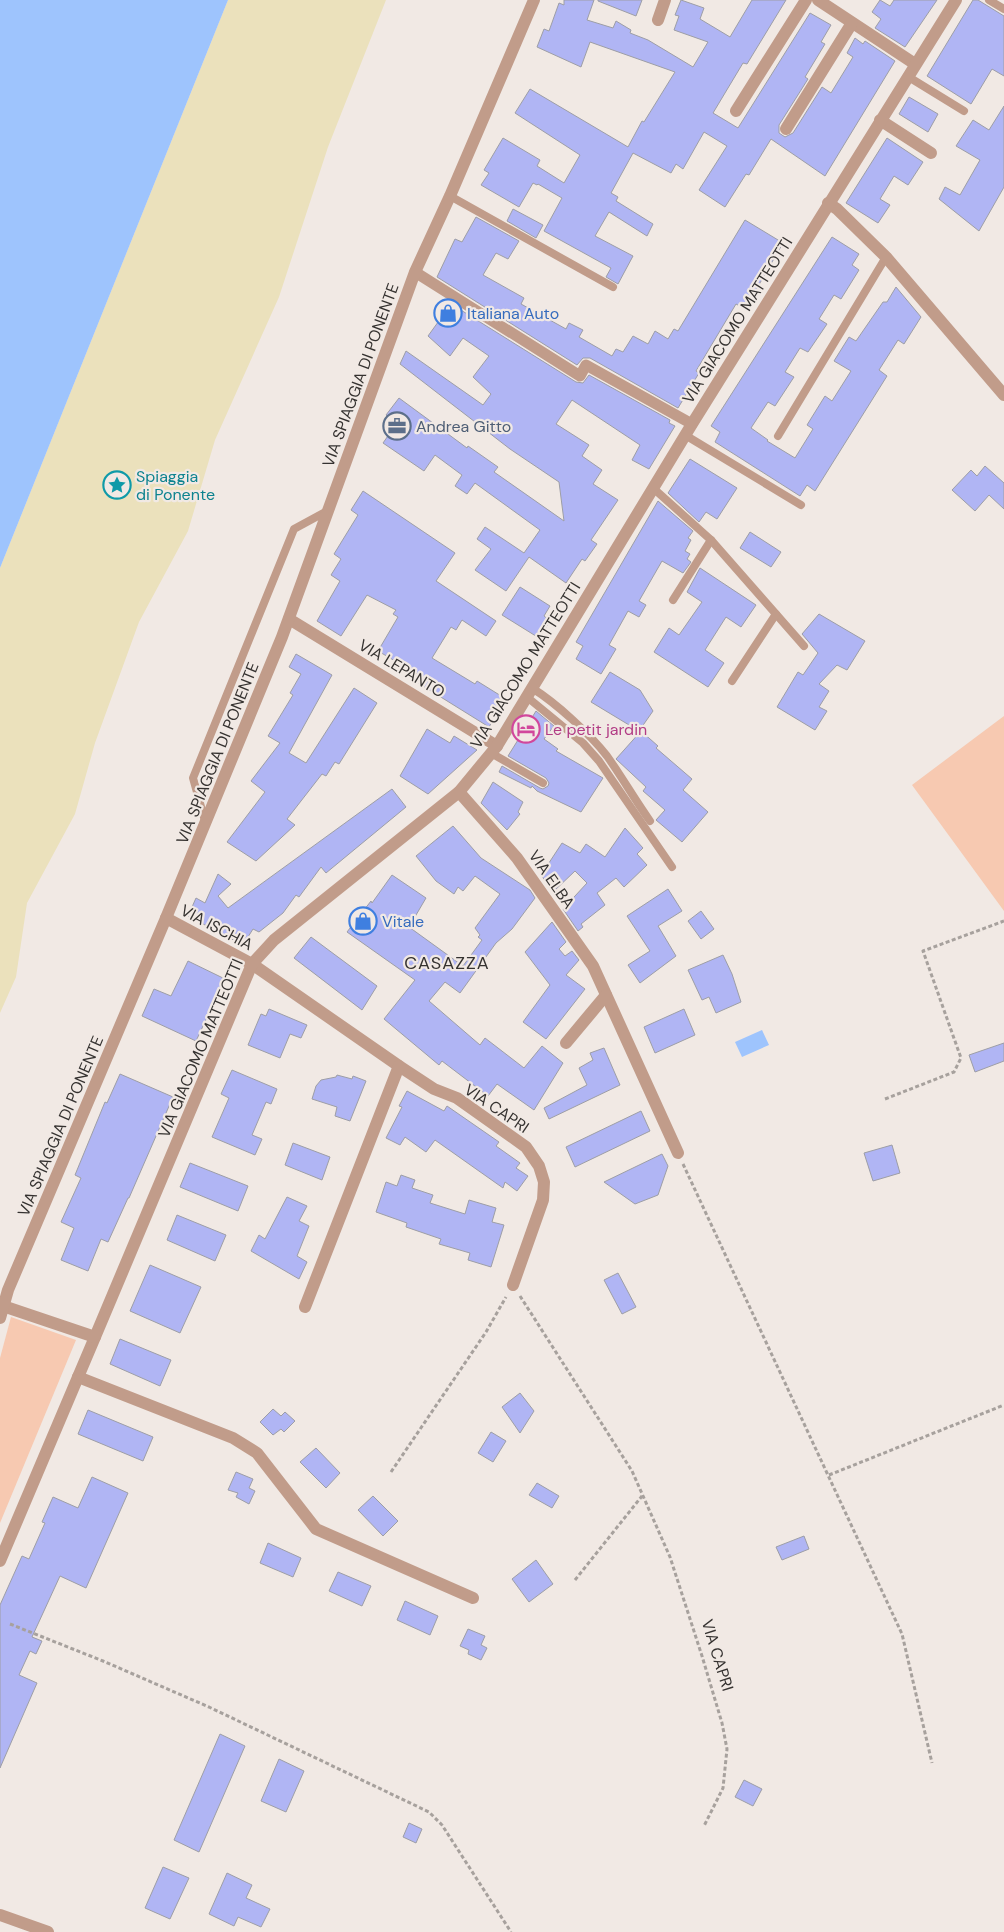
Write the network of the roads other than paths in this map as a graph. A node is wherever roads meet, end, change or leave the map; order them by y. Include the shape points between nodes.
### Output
1 (534, 0) edge
2 (665, 0) edge
3 (806, 0) edge
4 (818, 0) edge
5 (956, 0) edge
6 (990, 0) edge
7 (1004, 9) edge
8 (658, 20) dead end
9 (852, 23) junction
10 (915, 64) junction
11 (907, 76) junction
12 (964, 111) dead end
13 (736, 112) dead end
14 (880, 120) junction
15 (786, 129) dead end
16 (931, 153) dead end
17 (450, 196) junction
18 (828, 204) junction
19 (886, 257) junction
20 (415, 272) junction
21 (612, 287) dead end
22 (1004, 395) edge
23 (692, 424) junction
24 (685, 435) junction
25 (778, 436) dead end
26 (653, 488) junction
27 (801, 505) dead end
28 (329, 510) junction
29 (711, 540) junction
30 (673, 600) dead end
31 (776, 614) junction
32 (289, 619) junction
33 (804, 646) dead end
34 (732, 681) dead end
35 (530, 692) junction
36 (494, 749) junction
37 (544, 782) dead end
38 (459, 792) junction
39 (650, 821) dead end
40 (206, 823) junction
41 (672, 866) dead end
42 (166, 918) junction
43 (252, 964) junction
44 (606, 995) junction
45 (566, 1043) dead end
46 (399, 1066) junction
47 (678, 1152) road end
48 (513, 1285) road end
49 (305, 1307) dead end
50 (2, 1312) edge
51 (95, 1337) junction
52 (78, 1377) junction
53 (0, 1561) edge
54 (473, 1598) dead end
55 (0, 1915) edge
56 (48, 1932) edge

1 - 17 street, VIA SPIAGGIA DI PONENTE
2 - 8 street
3 - 13 street
4 - 9 street
5 - 10 street, VIA GIACOMO MATTEOTTI
6 - 7 lane
9 - 10 street
9 - 15 street
10 - 11 street, VIA GIACOMO MATTEOTTI
11 - 12 lane
11 - 14 street, VIA GIACOMO MATTEOTTI
14 - 16 street
14 - 18 street, VIA GIACOMO MATTEOTTI
17 - 20 street, VIA SPIAGGIA DI PONENTE
17 - 21 lane
18 - 19 street
18 - 23 street, VIA GIACOMO MATTEOTTI
19 - 22 street
19 - 25 lane
20 - 23 street via 580,376 586,365
20 - 28 street, VIA SPIAGGIA DI PONENTE
23 - 24 street, VIA GIACOMO MATTEOTTI
24 - 26 street, VIA GIACOMO MATTEOTTI
24 - 27 lane
26 - 29 lane
26 - 35 street, VIA GIACOMO MATTEOTTI
28 - 32 street, VIA SPIAGGIA DI PONENTE
28 - 40 lane via 294,530 193,778
29 - 30 lane
29 - 31 lane
31 - 33 lane
31 - 34 lane
32 - 36 street, VIA LEPANTO
32 - 40 street, VIA SPIAGGIA DI PONENTE
35 - 36 street, VIA GIACOMO MATTEOTTI
35 - 39 lane via 545,696 606,755
35 - 41 lane via 599,761
36 - 37 lane
36 - 38 street, VIA GIACOMO MATTEOTTI
38 - 43 street, VIA GIACOMO MATTEOTTI via 274,940
38 - 44 street, VIA ELBA via 517,858 593,966
40 - 42 street, VIA SPIAGGIA DI PONENTE
42 - 43 street, VIA ISCHIA
42 - 50 street, VIA SPIAGGIA DI PONENTE via 12,1281
43 - 46 street, VIA CAPRI
43 - 51 street, VIA GIACOMO MATTEOTTI
44 - 45 street
44 - 47 street, VIA ELBA
46 - 48 street, VIA CAPRI via 434,1089 457,1098 526,1147 539,1166 544,1182 543,1200
46 - 49 street
50 - 51 street
51 - 52 street, VIA GIACOMO MATTEOTTI
52 - 53 street, VIA GIACOMO MATTEOTTI
52 - 54 street via 233,1438 257,1452 316,1529
55 - 56 street

